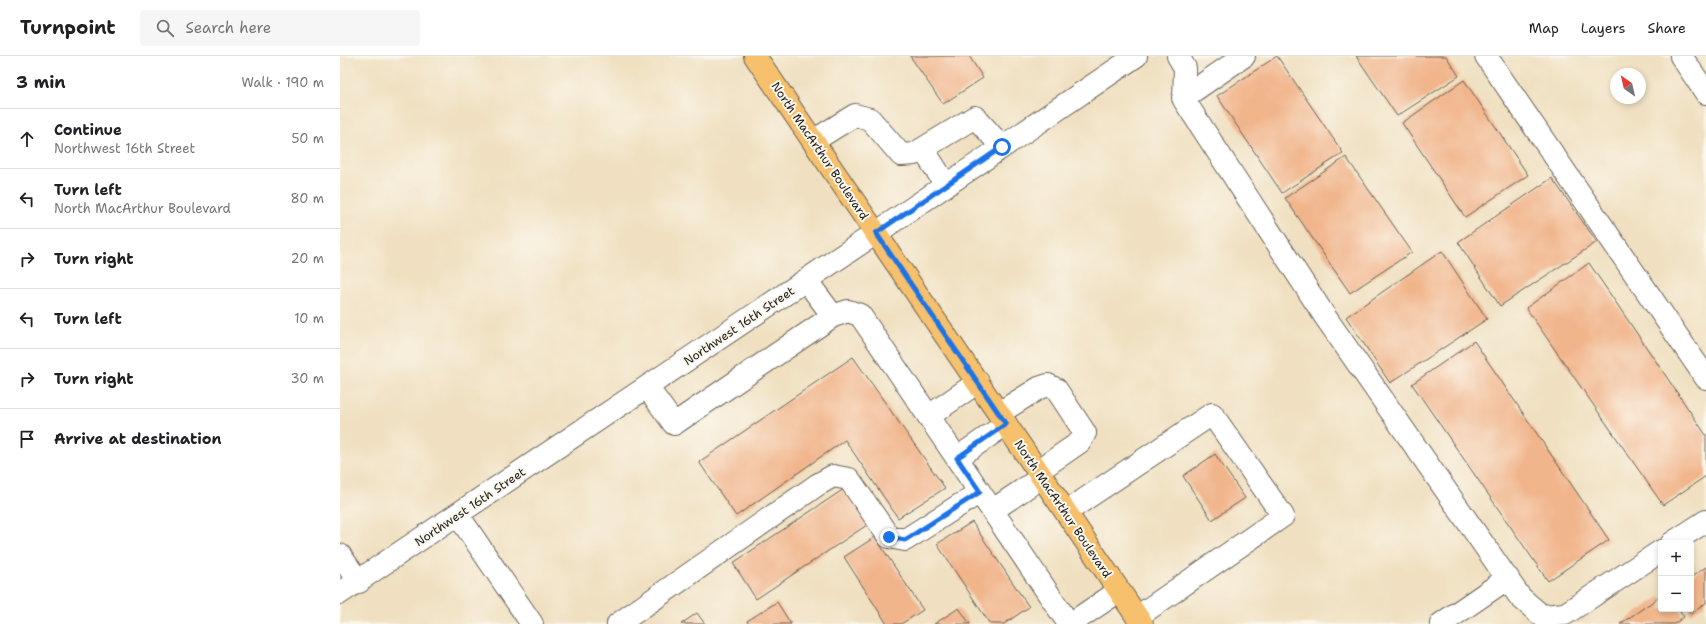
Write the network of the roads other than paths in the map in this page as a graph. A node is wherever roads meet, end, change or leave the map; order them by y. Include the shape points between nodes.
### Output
1 (755, 56) edge
2 (1136, 56) edge
3 (1178, 56) edge
4 (1244, 56) edge
5 (1486, 56) edge
6 (1681, 56) edge
7 (1706, 93) edge
8 (1183, 98) junction
9 (813, 141) junction
10 (1002, 147) junction
11 (923, 149) junction
12 (946, 185) junction
13 (876, 233) junction
14 (806, 280) junction
15 (833, 316) junction
16 (1706, 378) edge
17 (978, 382) junction
18 (647, 387) junction
19 (929, 416) junction
20 (1002, 419) junction
21 (957, 458) junction
22 (1040, 474) junction
23 (980, 492) junction
24 (993, 510) junction
25 (1066, 512) junction
26 (458, 515) junction
27 (1706, 521) edge
28 (1677, 540) edge
29 (1658, 553) edge
30 (340, 555) edge
31 (1508, 578) junction
32 (359, 582) junction
33 (1119, 591) junction
34 (340, 593) edge
35 (1139, 620) edge
36 (532, 624) edge
37 (618, 624) edge
38 (1070, 624) edge
39 (1441, 624) edge

1 - 9 main road, North MacArthur Boulevard
2 - 10 street, Northwest 16th Street
3 - 8 street via 1185,68
4 - 8 street
5 - 16 street
6 - 7 street
8 - 31 street via 1326,318
9 - 11 street via 855,115 870,119 901,156 914,154
9 - 13 main road, North MacArthur Boulevard
10 - 11 street via 975,117
10 - 12 street, Northwest 16th Street
11 - 12 street
12 - 13 street, Northwest 16th Street
13 - 14 street, Northwest 16th Street
13 - 17 main road, North MacArthur Boulevard
14 - 15 street
14 - 18 street, Northwest 16th Street
15 - 18 street via 674,424
15 - 19 street via 848,310 860,315
17 - 19 street
17 - 20 main road, North MacArthur Boulevard
18 - 26 street, Northwest 16th Street
19 - 21 street
20 - 21 street
20 - 22 main road, North MacArthur Boulevard
20 - 22 street via 1039,388 1048,385 1056,389 1085,433 1080,442
21 - 23 street
22 - 24 street
22 - 25 main road, North MacArthur Boulevard
23 - 24 street
23 - 37 street via 905,540 889,537 849,479 833,476
24 - 38 street
25 - 33 main road, North MacArthur Boulevard
25 - 35 street via 1212,414 1283,516
26 - 32 street, Northwest 16th Street
26 - 36 street
27 - 28 street
29 - 31 street via 1565,614 1542,616 1520,597
30 - 32 street
31 - 39 street
32 - 34 street, Northwest 16th Street
33 - 35 main road, North MacArthur Boulevard
33 - 38 street

